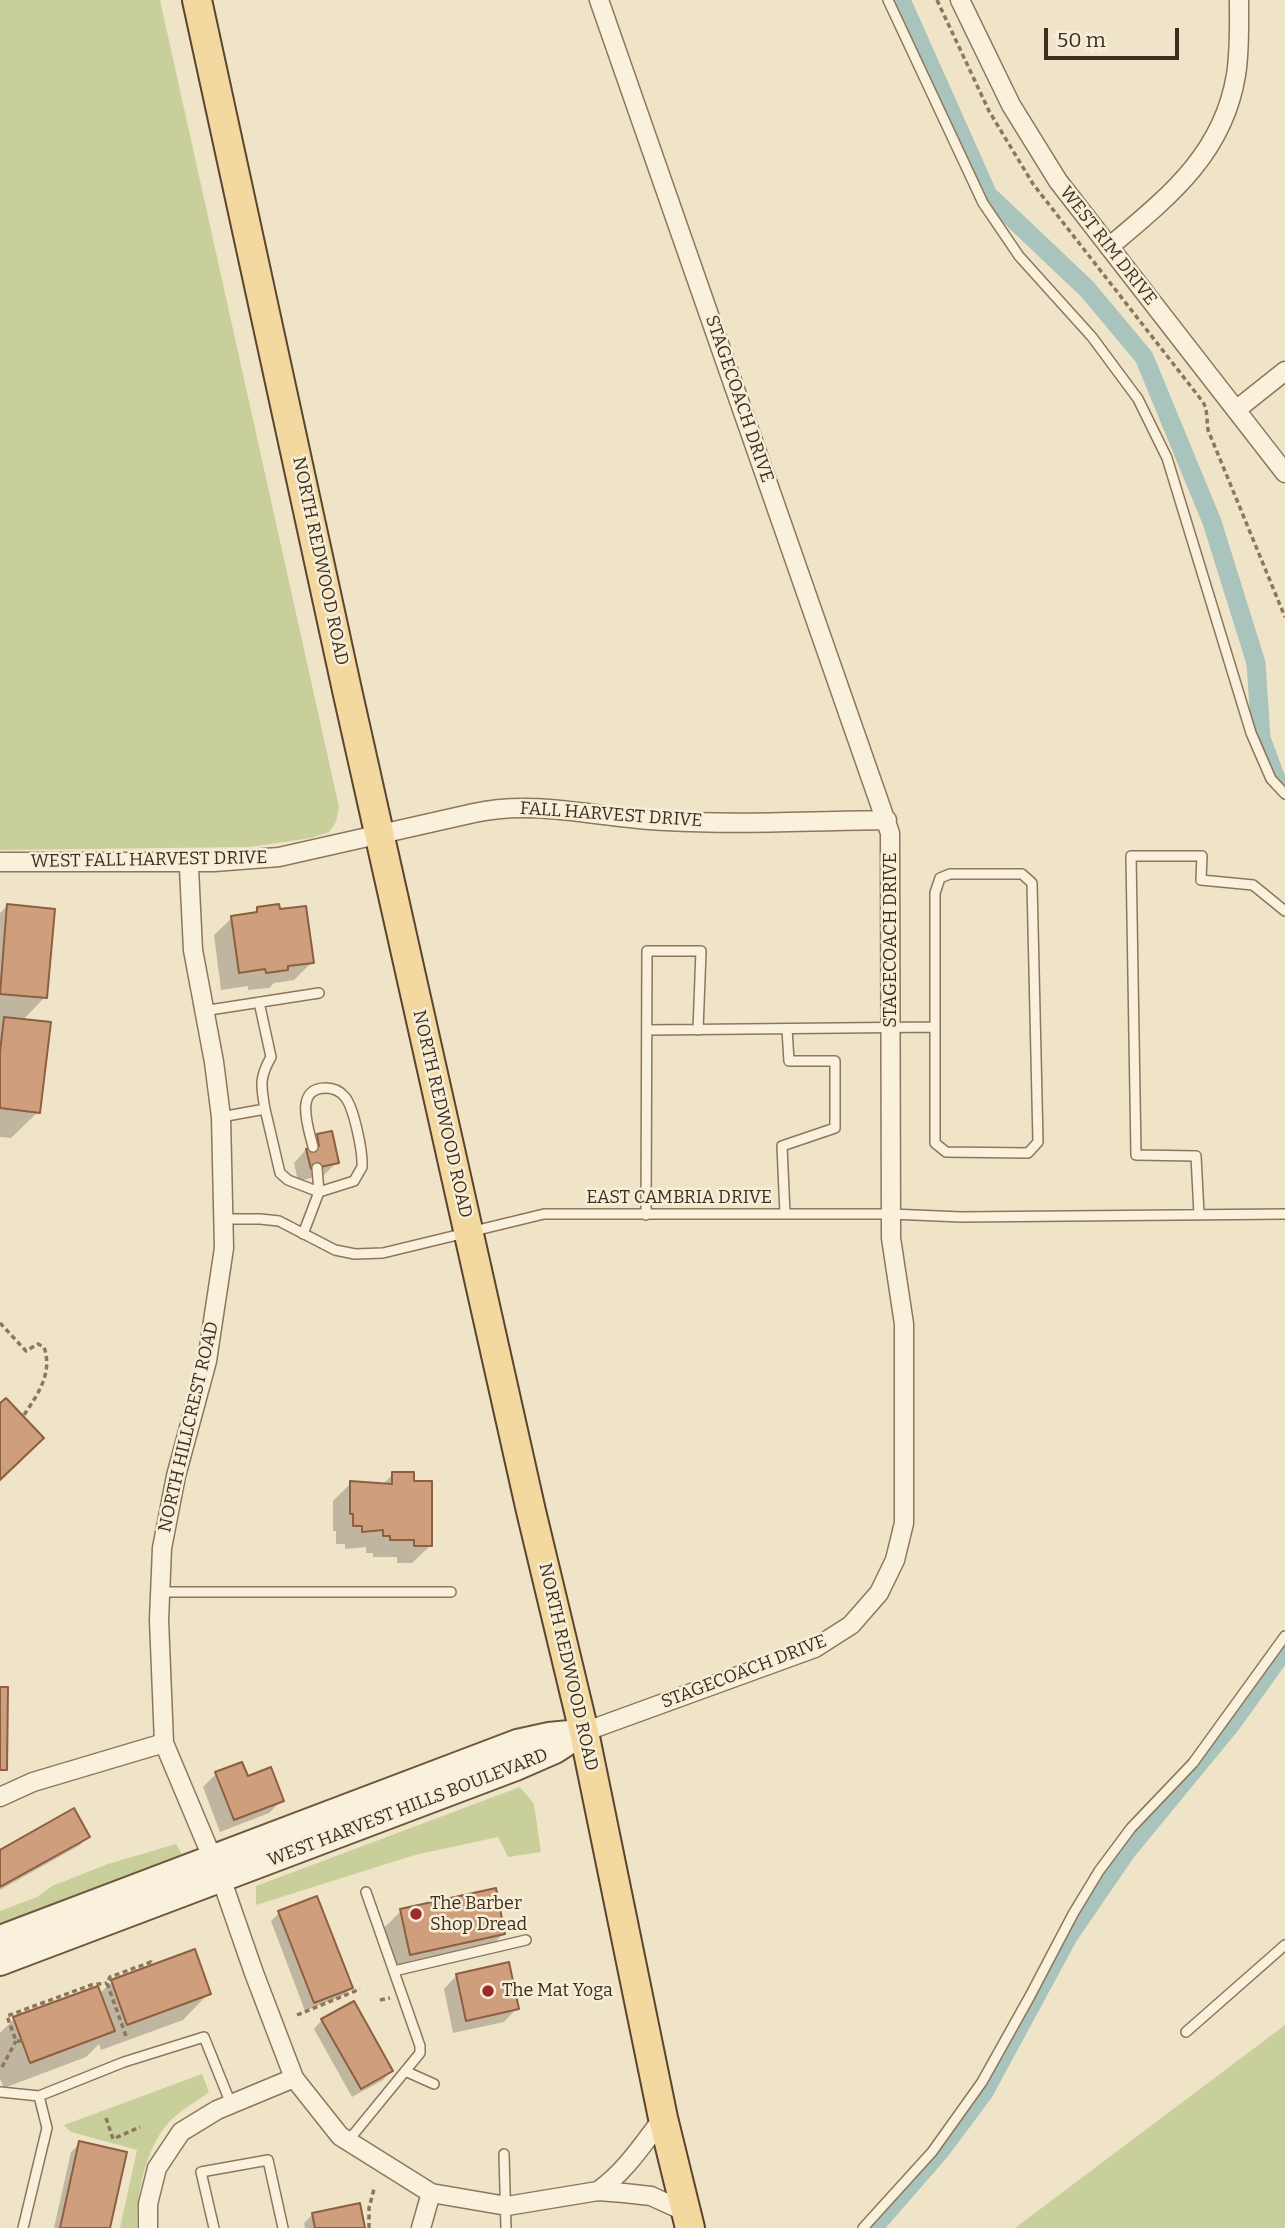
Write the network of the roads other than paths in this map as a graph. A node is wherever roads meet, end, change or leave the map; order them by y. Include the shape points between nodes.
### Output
1 (197, 0) edge
2 (599, 0) edge
3 (887, 0) edge
4 (960, 0) edge
5 (1239, 0) edge
6 (1109, 247) junction
7 (1285, 371) edge
8 (1236, 410) junction
9 (1285, 473) edge
10 (1285, 794) edge
11 (887, 820) junction
12 (380, 835) junction
13 (0, 862) edge
14 (189, 867) dead end
15 (1285, 911) edge
16 (319, 993) dead end
17 (259, 1002) junction
18 (203, 1011) junction
19 (935, 1027) junction
20 (891, 1028) junction
21 (787, 1029) junction
22 (647, 1030) junction
23 (698, 1030) junction
24 (265, 1110) junction
25 (221, 1117) junction
26 (313, 1147) dead end
27 (317, 1167) dead end
28 (319, 1192) junction
29 (785, 1214) junction
30 (891, 1214) junction
31 (1199, 1214) junction
32 (1285, 1214) edge
33 (646, 1215) junction
34 (224, 1219) junction
35 (468, 1231) junction
36 (303, 1234) junction
37 (160, 1592) junction
38 (451, 1592) dead end
39 (1285, 1636) edge
40 (584, 1732) junction
41 (164, 1743) junction
42 (0, 1797) edge
43 (218, 1869) junction
44 (366, 1892) dead end
45 (0, 1938) edge
46 (526, 1940) dead end
47 (1285, 1945) edge
48 (0, 1963) edge
49 (394, 1971) junction
50 (1186, 2032) dead end
51 (405, 2071) junction
52 (294, 2078) junction
53 (434, 2084) dead end
54 (0, 2092) edge
55 (39, 2096) junction
56 (231, 2104) junction
57 (663, 2118) junction
58 (348, 2141) junction
59 (504, 2154) dead end
60 (598, 2192) junction
61 (431, 2193) junction
62 (507, 2207) junction
63 (688, 2220) edge
64 (23, 2228) edge
65 (148, 2228) edge
66 (214, 2228) edge
67 (283, 2228) edge
68 (421, 2228) edge
69 (506, 2228) edge
70 (863, 2228) edge

1 - 12 main road, NORTH REDWOOD ROAD
2 - 11 street, STAGECOACH DRIVE
3 - 10 lane via 983,203 1019,256 1092,337 1138,399 1167,458 1251,733 1270,779
4 - 6 street, WEST RIM DRIVE via 1025,130
5 - 6 street via 1235,77 1217,132 1183,182
6 - 8 street, WEST RIM DRIVE
7 - 8 street
8 - 9 street, WEST RIM DRIVE
11 - 12 street, FALL HARVEST DRIVE via 666,821 514,807
11 - 20 street, STAGECOACH DRIVE via 891,840
12 - 13 street, WEST FALL HARVEST DRIVE via 247,861
12 - 35 main road, NORTH REDWOOD ROAD
14 - 18 street, NORTH HILLCREST ROAD via 193,950
15 - 31 lane via 1253,885 1201,880 1202,856 1131,856 1136,1156 1196,1156
16 - 17 lane
17 - 18 lane
17 - 24 lane via 271,1057 261,1081
18 - 25 street, NORTH HILLCREST ROAD
19 - 19 lane via 935,893 940,878 950,874 1022,874 1032,883 1038,1129 1038,1142 1028,1153 946,1152 935,1143
19 - 20 lane
20 - 21 lane
20 - 30 street, STAGECOACH DRIVE
21 - 23 lane
21 - 29 lane via 789,1061 835,1061 835,1128 782,1146
22 - 23 lane
22 - 23 lane via 647,951 701,951
22 - 33 lane
24 - 25 lane
24 - 28 lane via 281,1173
25 - 34 street, NORTH HILLCREST ROAD
26 - 28 lane via 305,1103 321,1088 333,1089 345,1096 350,1106 362,1167 354,1181
27 - 28 lane
28 - 36 lane
29 - 30 lane, EAST CAMBRIA DRIVE
29 - 33 lane, EAST CAMBRIA DRIVE
30 - 31 lane, EAST CAMBRIA DRIVE
30 - 40 street, STAGECOACH DRIVE via 904,1324 905,1504 901,1542 888,1577 851,1625 815,1648
31 - 32 lane, EAST CAMBRIA DRIVE
33 - 35 lane, EAST CAMBRIA DRIVE via 544,1214
34 - 36 lane, EAST CAMBRIA DRIVE via 279,1221
34 - 37 street, NORTH HILLCREST ROAD via 207,1361 173,1488
35 - 36 lane, EAST CAMBRIA DRIVE via 383,1253 355,1254
35 - 40 main road, NORTH REDWOOD ROAD
37 - 38 lane
37 - 41 street, NORTH HILLCREST ROAD
39 - 70 lane via 1193,1763 1131,1828 1099,1871 982,2082 932,2152
40 - 43 street, WEST HARVEST HILLS BOULEVARD via 517,1742
40 - 57 main road, NORTH REDWOOD ROAD
41 - 42 street via 33,1782
41 - 43 street, NORTH HILLCREST ROAD
43 - 45 street, WEST HARVEST HILLS BOULEVARD
43 - 48 street, WEST HARVEST HILLS BOULEVARD
43 - 52 street, NORTH HILLCREST ROAD
44 - 49 lane
46 - 49 lane
47 - 50 lane
49 - 51 lane via 420,2046 420,2053
51 - 53 lane
51 - 58 lane
52 - 56 street
52 - 58 street, NORTH HILLCREST ROAD
54 - 55 lane
55 - 56 lane via 204,2037
55 - 64 lane via 47,2128
56 - 65 street via 181,2132 157,2168 148,2204
57 - 60 street via 624,2168
57 - 63 main road, NORTH REDWOOD ROAD
58 - 61 street, NORTH HILLCREST ROAD
59 - 62 lane
60 - 62 street
60 - 63 street via 651,2196
61 - 62 street
61 - 68 street
62 - 69 lane
66 - 67 lane via 201,2172 268,2160

